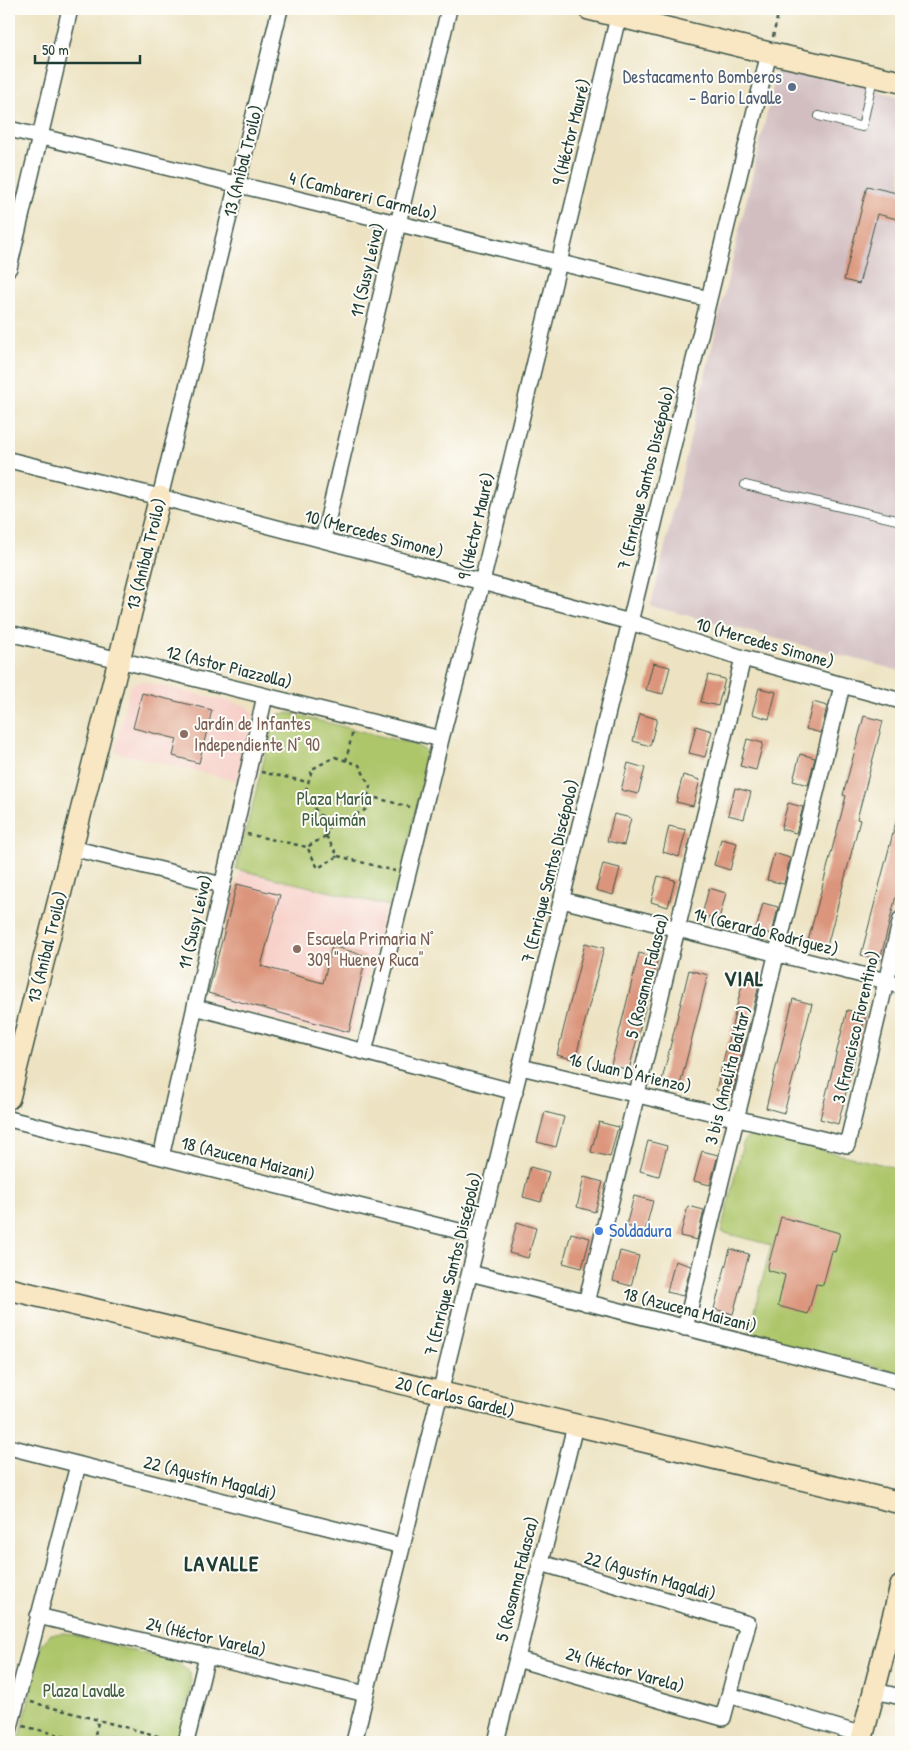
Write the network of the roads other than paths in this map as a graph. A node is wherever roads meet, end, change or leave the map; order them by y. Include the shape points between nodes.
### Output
1 (70, 9) edge
2 (280, 9) edge
3 (449, 9) edge
4 (589, 9) edge
5 (619, 12) edge
6 (768, 53) junction
7 (874, 76) junction
8 (901, 82) edge
9 (819, 116) dead end
10 (9, 128) edge
11 (40, 136) junction
12 (237, 184) junction
13 (397, 223) junction
14 (558, 262) junction
15 (9, 268) edge
16 (709, 299) junction
17 (9, 460) edge
18 (745, 485) dead end
19 (160, 497) junction
20 (901, 521) edge
21 (323, 540) junction
22 (482, 582) junction
23 (630, 622) junction
24 (9, 633) edge
25 (744, 658) junction
26 (120, 660) junction
27 (842, 686) junction
28 (265, 696) junction
29 (901, 701) edge
30 (441, 739) junction
31 (72, 848) junction
32 (222, 885) junction
33 (562, 900) junction
34 (901, 919) edge
35 (678, 929) junction
36 (777, 954) junction
37 (886, 981) junction
38 (901, 987) edge
39 (195, 1007) junction
40 (364, 1052) junction
41 (521, 1067) junction
42 (515, 1092) junction
43 (637, 1094) junction
44 (9, 1098) edge
45 (736, 1118) junction
46 (9, 1119) edge
47 (847, 1144) joint
48 (161, 1157) junction
49 (479, 1236) junction
50 (470, 1273) junction
51 (9, 1290) edge
52 (586, 1303) junction
53 (685, 1328) junction
54 (901, 1382) edge
55 (440, 1393) junction
56 (575, 1426) junction
57 (9, 1447) edge
58 (78, 1465) junction
59 (901, 1503) edge
60 (402, 1546) junction
61 (541, 1564) junction
62 (901, 1586) edge
63 (38, 1616) junction
64 (207, 1656) junction
65 (517, 1659) junction
66 (875, 1691) junction
67 (366, 1694) junction
68 (729, 1695) junction
69 (901, 1697) edge
70 (10, 1727) edge
71 (862, 1739) edge
72 (186, 1742) edge
73 (354, 1742) edge
74 (496, 1742) edge

1 - 11 street
2 - 12 street, 13 (Aníbal Troilo)
3 - 13 street, 11 (Susy Leiva)
4 - 5 street
5 - 6 street
5 - 14 street, 9 (Héctor Mauré)
6 - 7 street
6 - 16 street, 7 (Enrique Santos Discépolo)
7 - 8 street
7 - 9 lane via 862,127
10 - 11 street, 4 (Cambareri Carmelo)
11 - 12 street, 4 (Cambareri Carmelo)
11 - 15 street
12 - 13 street, 4 (Cambareri Carmelo)
12 - 19 street, 13 (Aníbal Troilo)
13 - 14 street, 4 (Cambareri Carmelo)
13 - 21 street, 11 (Susy Leiva)
14 - 16 street, 4 (Cambareri Carmelo)
14 - 22 street, 9 (Héctor Mauré)
16 - 23 street, 7 (Enrique Santos Discépolo)
17 - 19 street, 10 (Mercedes Simone)
18 - 20 lane
19 - 21 street, 10 (Mercedes Simone)
19 - 26 street, 13 (Aníbal Troilo)
21 - 22 street, 10 (Mercedes Simone)
22 - 23 street, 10 (Mercedes Simone)
22 - 30 street, 9 (Héctor Mauré)
23 - 25 street, 10 (Mercedes Simone)
23 - 33 street, 7 (Enrique Santos Discépolo)
24 - 26 street, 12 (Astor Piazzolla)
25 - 27 street, 10 (Mercedes Simone)
25 - 35 street, 5 (Rosanna Falasca)
26 - 28 street, 12 (Astor Piazzolla)
26 - 31 street, 13 (Aníbal Troilo)
27 - 29 street, 10 (Mercedes Simone)
27 - 36 street, 3 bis (Amelita Baltar)
28 - 30 street, 12 (Astor Piazzolla)
28 - 32 street, 11 (Susy Leiva)
30 - 40 street, 9 (Héctor Mauré)
31 - 32 street
31 - 44 street, 13 (Aníbal Troilo)
32 - 39 street, 11 (Susy Leiva)
33 - 35 street, 14 (Gerardo Rodríguez)
33 - 41 street, 7 (Enrique Santos Discépolo)
34 - 37 street, 3 (Francisco Fiorentino)
35 - 36 street, 14 (Gerardo Rodríguez)
35 - 43 street, 5 (Rosanna Falasca)
36 - 37 street, 14 (Gerardo Rodríguez)
36 - 45 street, 3 bis (Amelita Baltar)
37 - 38 street, 14 (Gerardo Rodríguez)
37 - 47 street, 3 (Francisco Fiorentino)
39 - 40 street
39 - 48 street, 11 (Susy Leiva)
40 - 42 street
41 - 42 street, 7 (Enrique Santos Discépolo)
41 - 43 street, 16 (Juan D'Arienzo)
42 - 49 street, 7 (Enrique Santos Discépolo)
43 - 45 street, 16 (Juan D'Arienzo)
43 - 52 street, 5 (Rosanna Falasca)
45 - 47 street, 16 (Juan D'Arienzo)
45 - 53 street, 3 bis (Amelita Baltar)
46 - 48 street, 18 (Azucena Maizani)
48 - 49 street, 18 (Azucena Maizani)
49 - 50 street, 7 (Enrique Santos Discépolo)
50 - 52 street, 18 (Azucena Maizani)
50 - 55 street, 7 (Enrique Santos Discépolo)
51 - 55 street, 20 (Carlos Gardel)
52 - 53 street, 18 (Azucena Maizani)
53 - 54 street, 18 (Azucena Maizani)
55 - 56 street, 20 (Carlos Gardel)
55 - 60 street, 7 (Enrique Santos Discépolo)
56 - 59 street, 20 (Carlos Gardel)
56 - 61 street, 5 (Rosanna Falasca)
57 - 58 street, 22 (Agustín Magaldi)
58 - 60 street, 22 (Agustín Magaldi)
58 - 63 street
60 - 67 street, 7 (Enrique Santos Discépolo)
61 - 65 street, 5 (Rosanna Falasca)
61 - 68 street, 22 (Agustín Magaldi) via 748,1624
62 - 66 street
63 - 64 street, 24 (Héctor Varela)
63 - 70 street
64 - 67 street, 24 (Héctor Varela)
64 - 72 street
65 - 68 street, 24 (Héctor Varela) via 723,1718
65 - 74 street, 5 (Rosanna Falasca)
66 - 69 street
66 - 71 street
67 - 73 street, 7 (Enrique Santos Discépolo)
68 - 71 street

